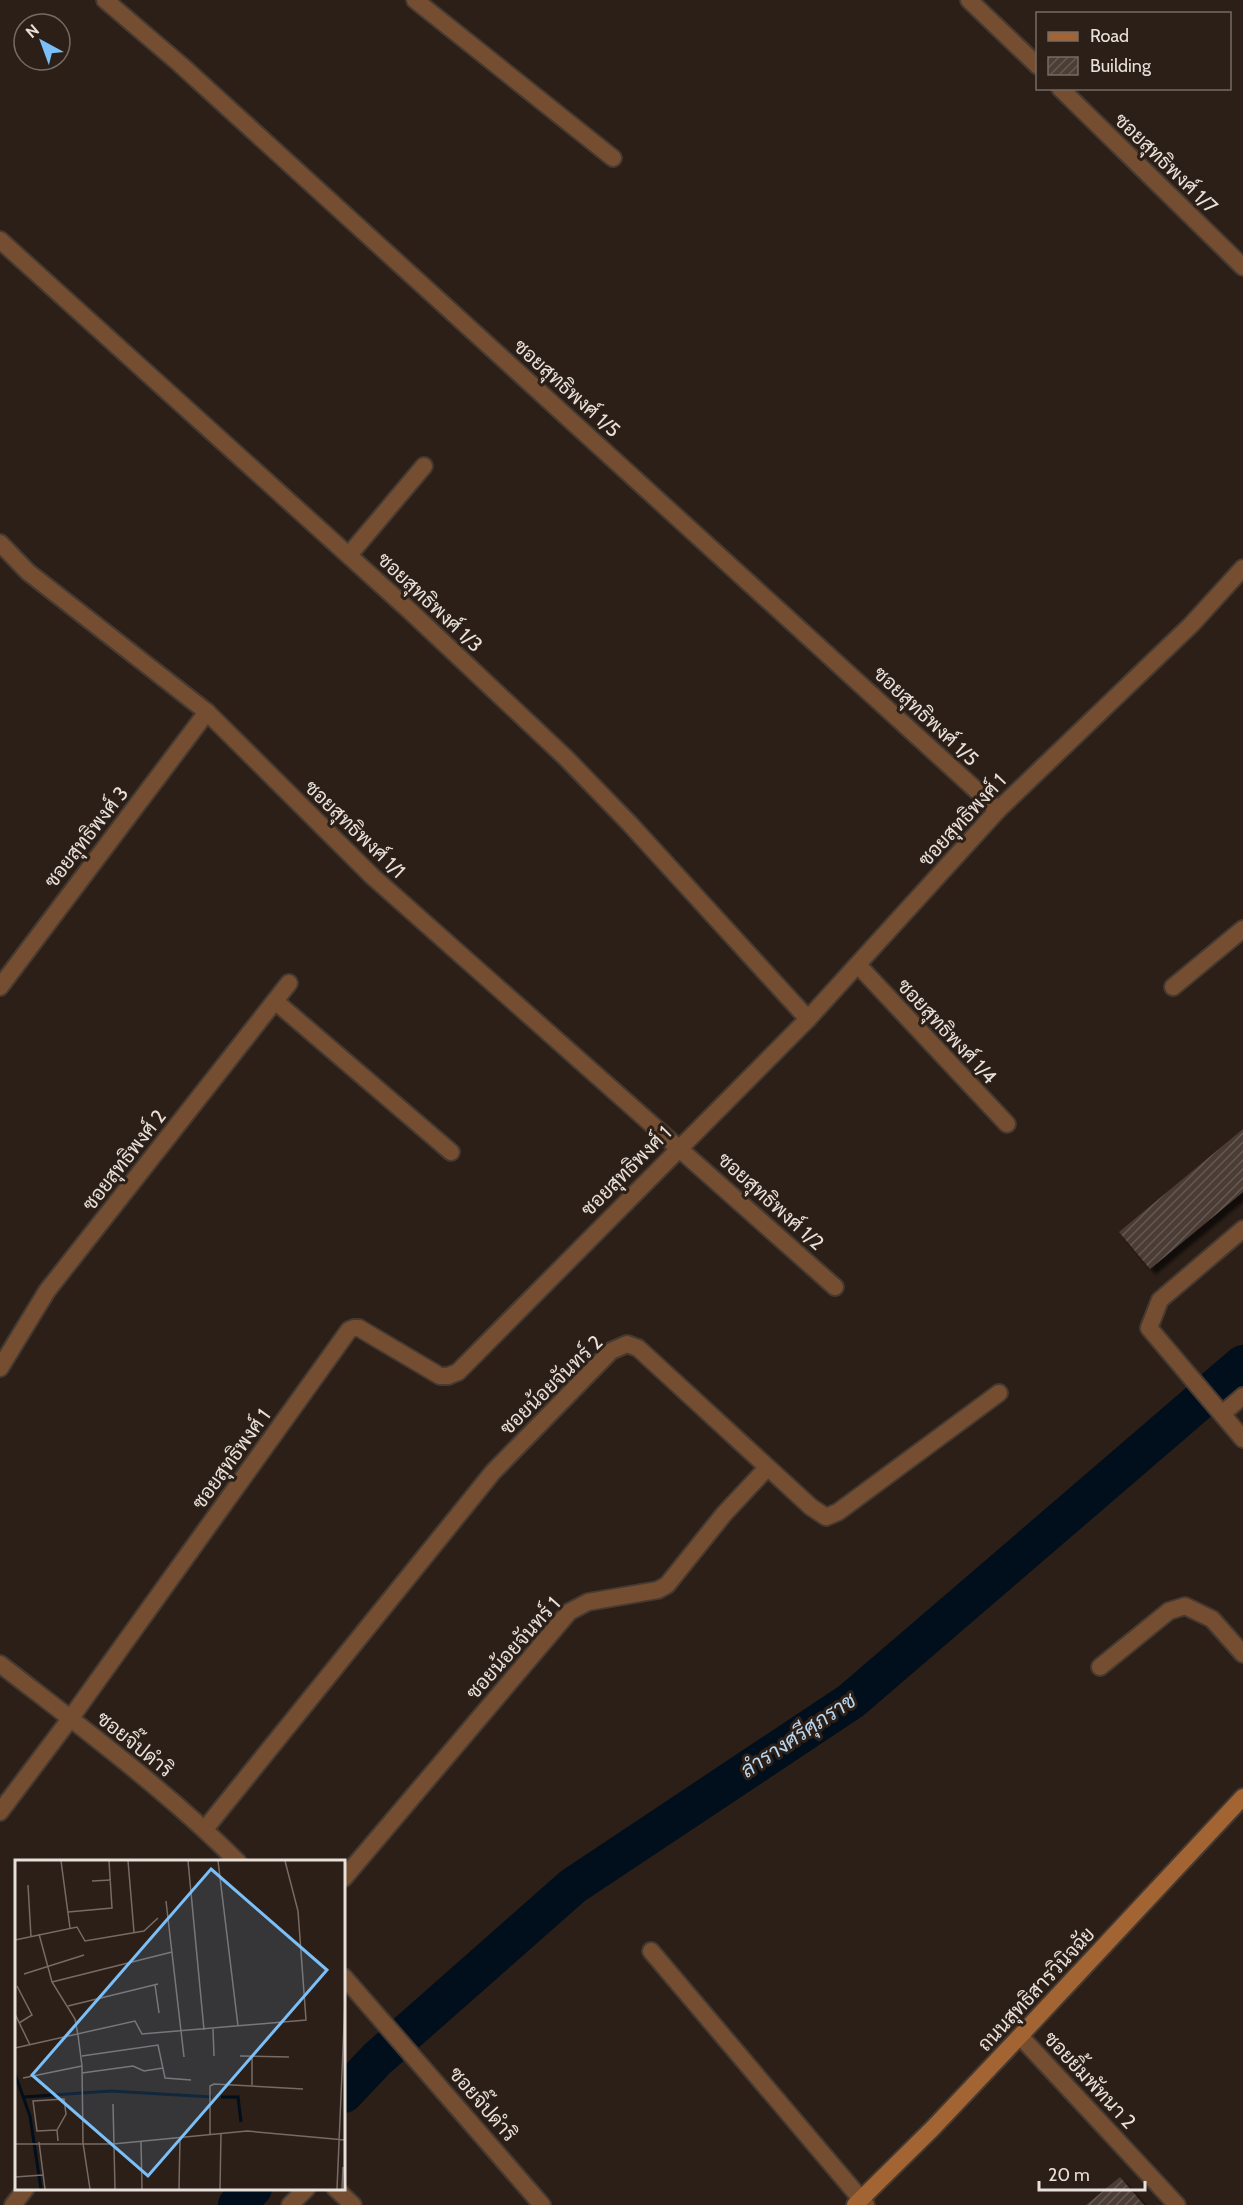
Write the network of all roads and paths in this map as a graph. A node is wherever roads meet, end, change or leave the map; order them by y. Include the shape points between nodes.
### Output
1 (105, 0) edge
2 (415, 0) edge
3 (969, 0) edge
4 (1036, 64) edge
5 (1062, 90) edge
6 (613, 158) dead end
7 (0, 240) edge
8 (1243, 267) edge
9 (424, 466) dead end
10 (0, 543) edge
11 (349, 555) junction
12 (1243, 568) edge
13 (207, 712) junction
14 (998, 810) junction
15 (1243, 929) edge
16 (858, 965) junction
17 (289, 983) dead end
18 (0, 987) edge
19 (1173, 987) dead end
20 (274, 1001) junction
21 (808, 1019) junction
22 (1007, 1124) dead end
23 (679, 1147) junction
24 (451, 1152) dead end
25 (1243, 1229) edge
26 (835, 1287) dead end
27 (0, 1368) edge
28 (999, 1394) dead end
29 (1243, 1396) edge
30 (1219, 1411) junction
31 (1243, 1439) edge
32 (767, 1468) junction
33 (1243, 1654) edge
34 (0, 1664) edge
35 (1100, 1666) dead end
36 (70, 1719) junction
37 (1241, 1805) edge
38 (0, 1812) edge
39 (205, 1828) junction
40 (236, 1860) edge
41 (345, 1877) edge
42 (651, 1951) dead end
43 (345, 1978) edge
44 (1020, 2036) junction
45 (24, 2190) edge
46 (305, 2190) edge
47 (337, 2190) edge
48 (861, 2203) edge
49 (13, 2205) edge
50 (290, 2205) edge
51 (353, 2205) edge
52 (542, 2205) edge
53 (1177, 2205) edge

1 - 14 street, ซอยสุทธิพงศ์ 1/5 via 181,64
2 - 6 street
3 - 4 street
5 - 8 street, ซอยสุทธิพงศ์ 1/7
7 - 11 street, ซอยสุทธิพงศ์ 1/3
9 - 11 street
10 - 13 street, ซอยสุทธิพงศ์ 1/1 via 28,572
11 - 21 street, ซอยสุทธิพงศ์ 1/3 via 566,758
12 - 14 street, ซอยสุทธิพงศ์ 1 via 1191,625
13 - 18 street, ซอยสุทธิพงศ์ 3
13 - 23 street, ซอยสุทธิพงศ์ 1/1 via 372,876
14 - 16 street, ซอยสุทธิพงศ์ 1
15 - 19 street
16 - 21 street, ซอยสุทธิพงศ์ 1
16 - 22 street, ซอยสุทธิพงศ์ 1/4
17 - 20 street, ซอยสุทธิพงศ์ 2
20 - 24 street
20 - 27 street, ซอยสุทธิพงศ์ 2 via 47,1292
21 - 23 street, ซอยสุทธิพงศ์ 1
23 - 26 street, ซอยสุทธิพงศ์ 1/2
23 - 36 street, ซอยสุทธิพงศ์ 1 via 458,1372 440,1376 359,1328 349,1330
25 - 30 street via 1160,1300 1149,1328
28 - 32 street, ซอยน้อยจันทร์ 2 via 838,1512 826,1516
29 - 30 street
30 - 31 street
32 - 39 street, ซอยน้อยจันทร์ 2 via 638,1348 627,1344 611,1351 493,1472
32 - 41 street, ซอยน้อยจันทร์ 1 via 667,1585 588,1602 569,1612
33 - 35 street via 1212,1619 1185,1606 1169,1611
34 - 36 street, ซอยจิ๊ปดำริ
36 - 38 street, ซอยสุทธิพงศ์ 1
36 - 39 street, ซอยจิ๊ปดำริ
37 - 44 main road, ถนนสุทธิสารวินิจฉัย
39 - 40 street, ซอยจิ๊ปดำริ
42 - 48 street
43 - 52 street, ซอยจิ๊ปดำริ
44 - 48 main road, ถนนสุทธิสารวินิจฉัย
44 - 53 street, ซอยยิ้มพัทนา 2
45 - 49 street
46 - 50 street
47 - 51 street

